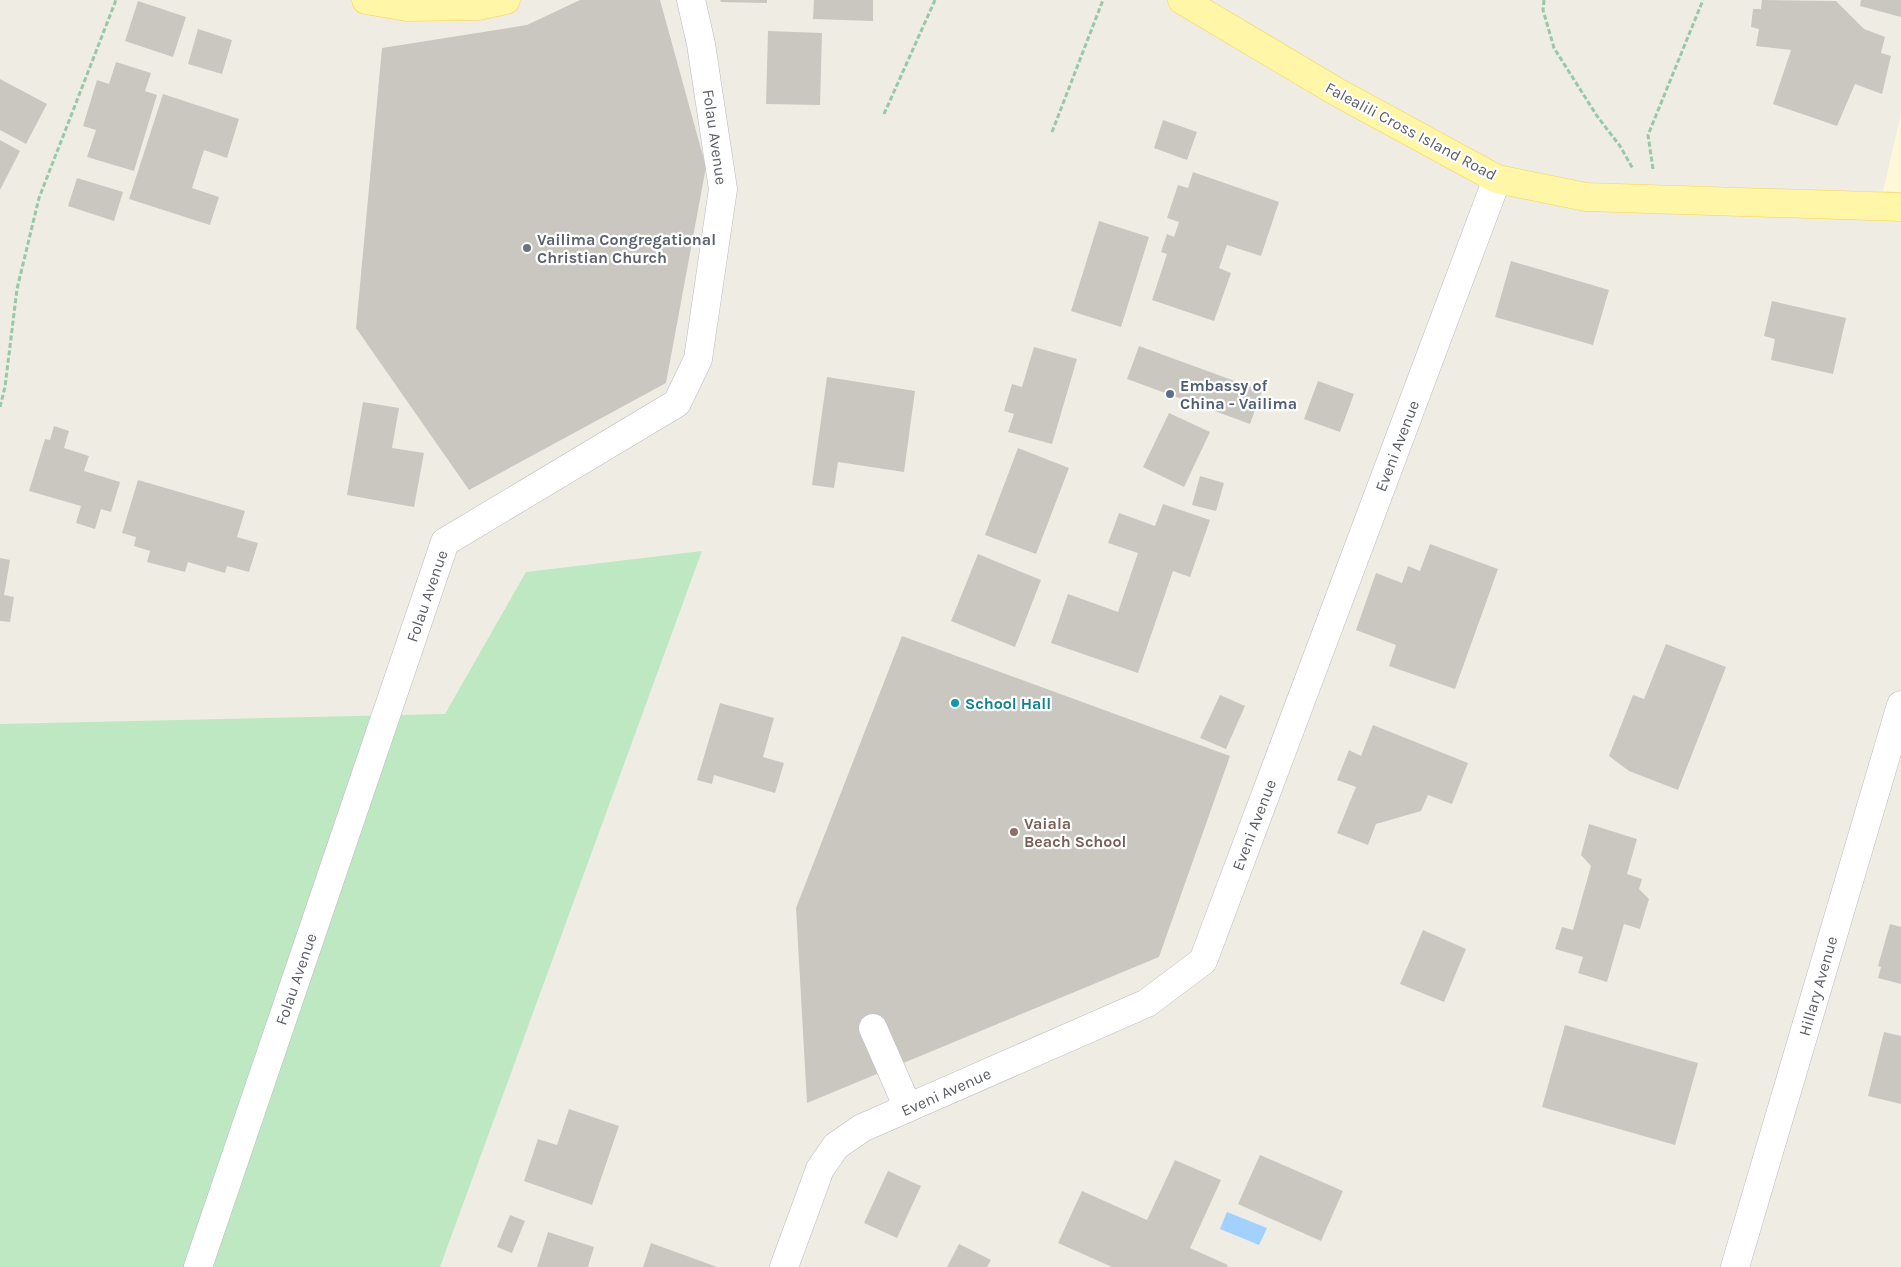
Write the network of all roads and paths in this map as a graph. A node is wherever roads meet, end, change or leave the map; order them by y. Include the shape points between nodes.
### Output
1 (116, 0) edge
2 (366, 0) edge
3 (506, 0) edge
4 (692, 0) edge
5 (935, 0) edge
6 (1104, 0) edge
7 (1182, 0) edge
8 (1544, 0) edge
9 (1703, 0) edge
10 (884, 114) dead end
11 (1052, 132) dead end
12 (1497, 179) junction
13 (1647, 199) junction
14 (1901, 207) edge
15 (0, 408) edge
16 (1901, 705) edge
17 (873, 1028) dead end
18 (908, 1108) junction
19 (198, 1267) edge
20 (784, 1267) edge
21 (1735, 1267) edge

1 - 15 path via 39,198 17,289
2 - 3 main road via 407,7 478,6
4 - 19 street, Folau Avenue via 723,189 698,359 677,404 445,542
5 - 10 path
6 - 11 path
7 - 12 main road, Falealili Cross Island Road via 1337,92
8 - 13 path via 1554,48 1620,146
9 - 13 path via 1648,135
12 - 13 main road, Falealili Cross Island Road via 1586,197
12 - 18 street, Eveni Avenue via 1203,961 1147,1003
13 - 14 main road, Falealili Cross Island Road
16 - 21 street, Hillary Avenue
17 - 18 street
18 - 20 street, Eveni Avenue via 862,1128 836,1146 820,1169

